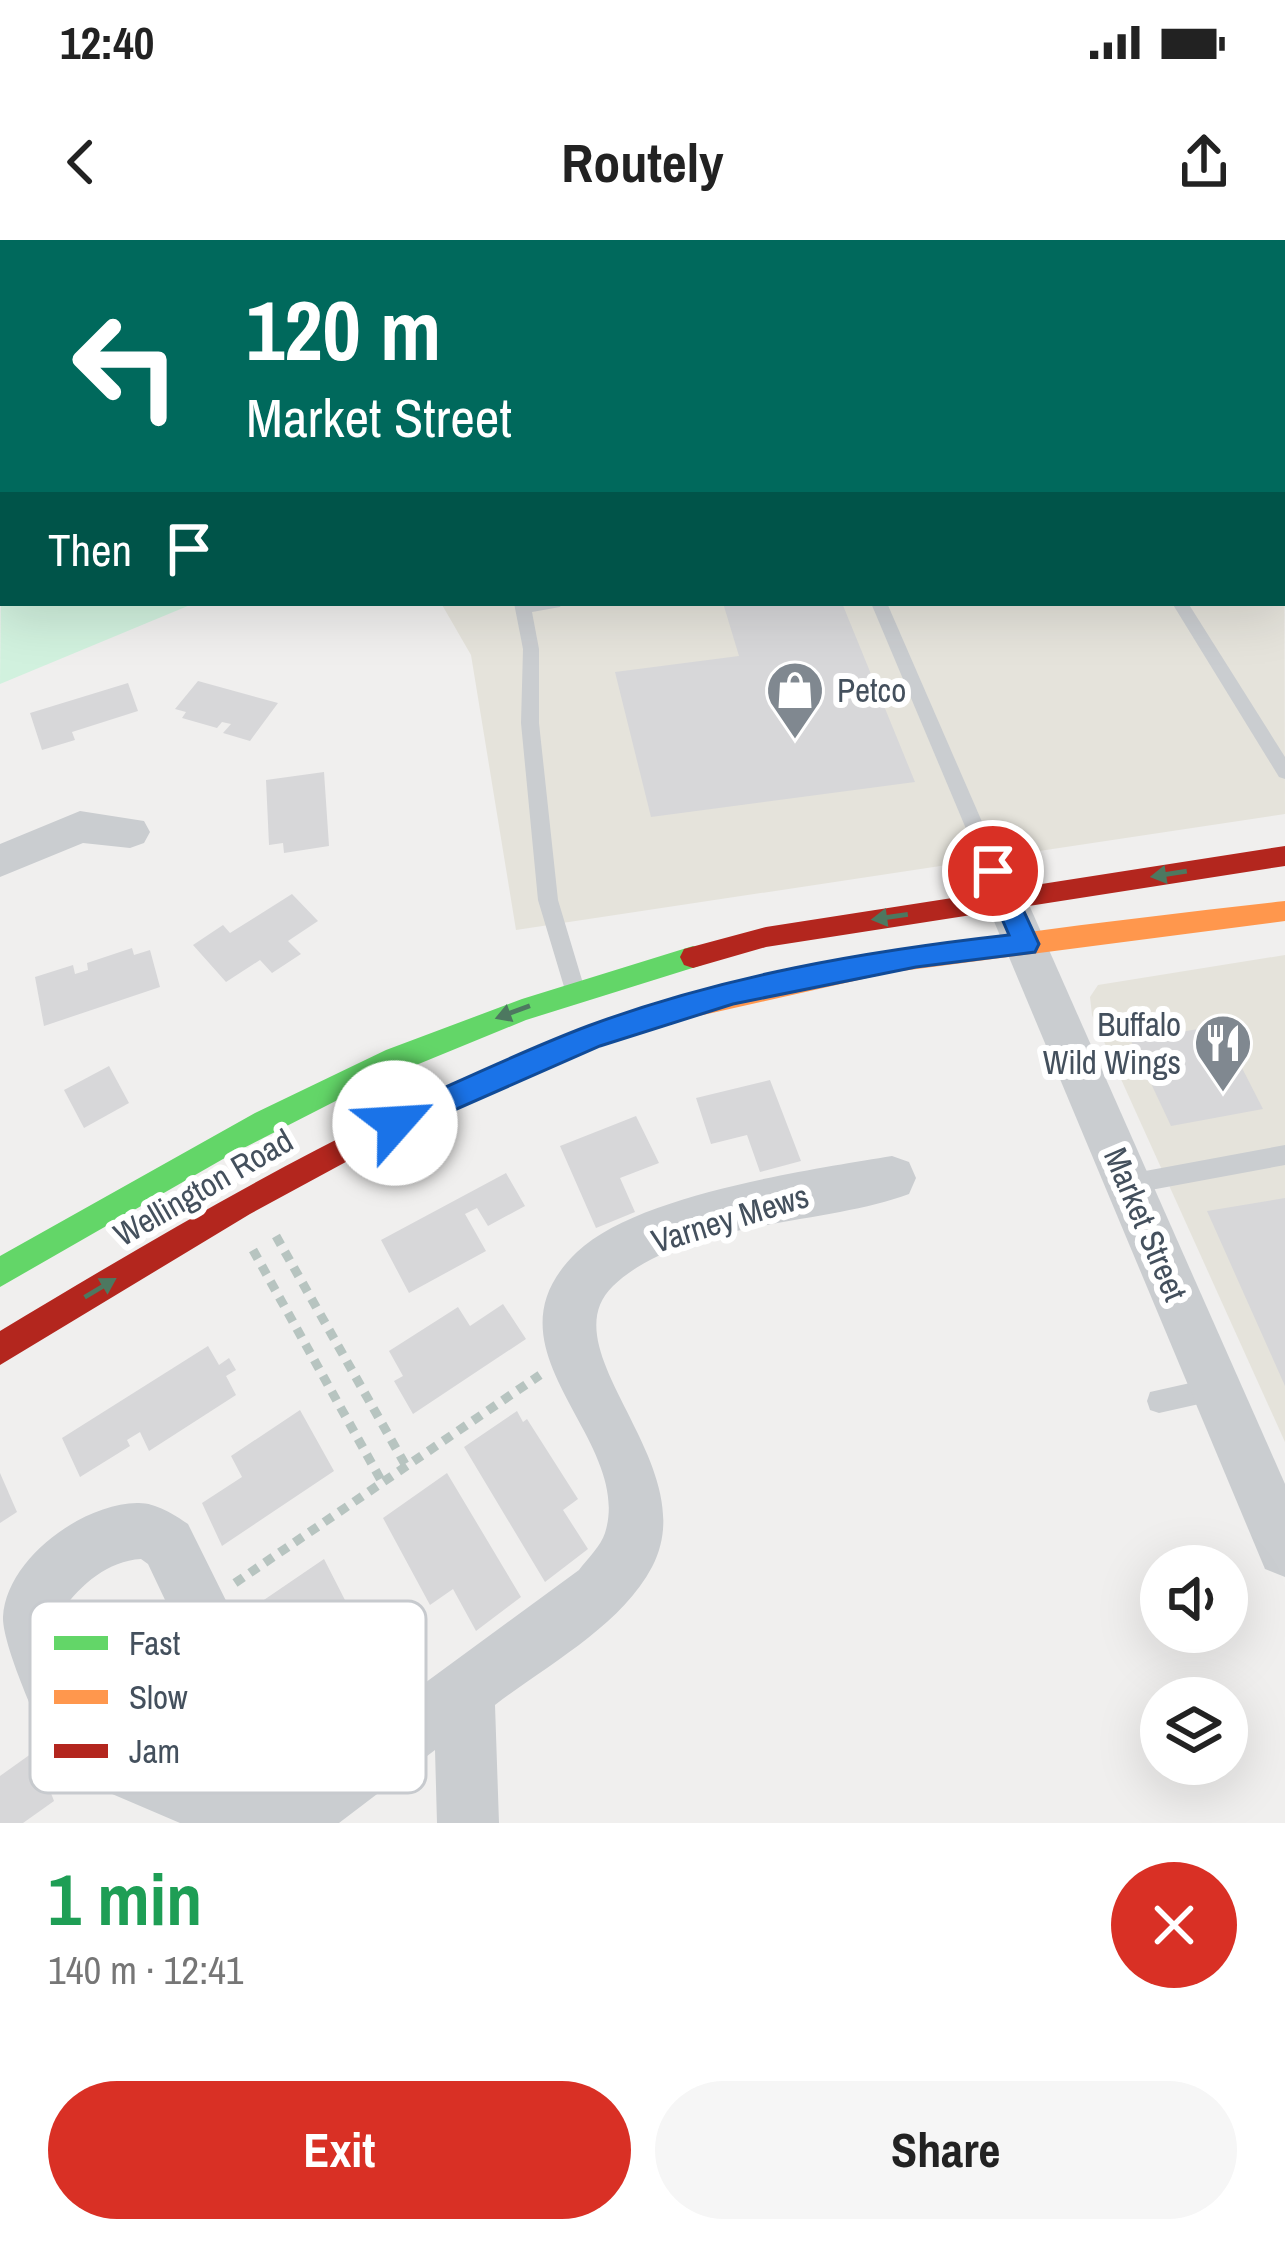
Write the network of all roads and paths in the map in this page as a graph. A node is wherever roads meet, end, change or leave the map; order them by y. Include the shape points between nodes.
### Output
1 (523, 606) edge
2 (880, 606) edge
3 (1182, 606) edge
4 (1285, 772) edge
5 (130, 832) dead end
6 (1285, 856) edge
7 (0, 861) edge
8 (1285, 910) edge
9 (1016, 922) junction
10 (575, 990) junction
11 (1285, 1156) edge
12 (892, 1178) dead end
13 (1129, 1184) junction
14 (275, 1234) dead end
15 (252, 1248) dead end
16 (0, 1272) edge
17 (0, 1349) edge
18 (569, 1355) junction
19 (1216, 1389) junction
20 (1159, 1400) dead end
21 (406, 1466) junction
22 (382, 1482) junction
23 (1285, 1549) edge
24 (37, 1601) edge
25 (196, 1601) edge
26 (208, 1601) edge
27 (464, 1690) junction
28 (426, 1718) edge
29 (207, 1793) edge
30 (275, 1793) edge
31 (324, 1793) edge
32 (286, 1821) edge
33 (468, 1823) edge

1 - 10 lane via 548,900
2 - 9 lane
3 - 4 lane
5 - 7 street via 80,827
6 -> 9 main road, Wellington Road
8 - 9 main road, Wellington Road
9 -> 10 main road, Wellington Road via 766,937
9 - 13 street, Market Street
17 -> 9 main road, Wellington Road via 327,1158 576,1042 733,992 916,956
10 -> 16 main road, Wellington Road via 358,1076
11 - 13 lane
12 - 18 street, Varney Mews via 734,1212 617,1256 595,1269 572,1304
13 - 19 street, Market Street
14 - 21 path
15 - 22 path
18 - 21 path
18 - 27 street via 628,1468 633,1549 598,1590
19 - 20 lane
19 - 23 street, Market Street
21 - 22 path
22 - 26 path
24 - 25 street via 50,1579 133,1531 168,1544
27 - 28 street
27 - 33 street
29 - 32 street
30 - 32 street
31 - 32 street

